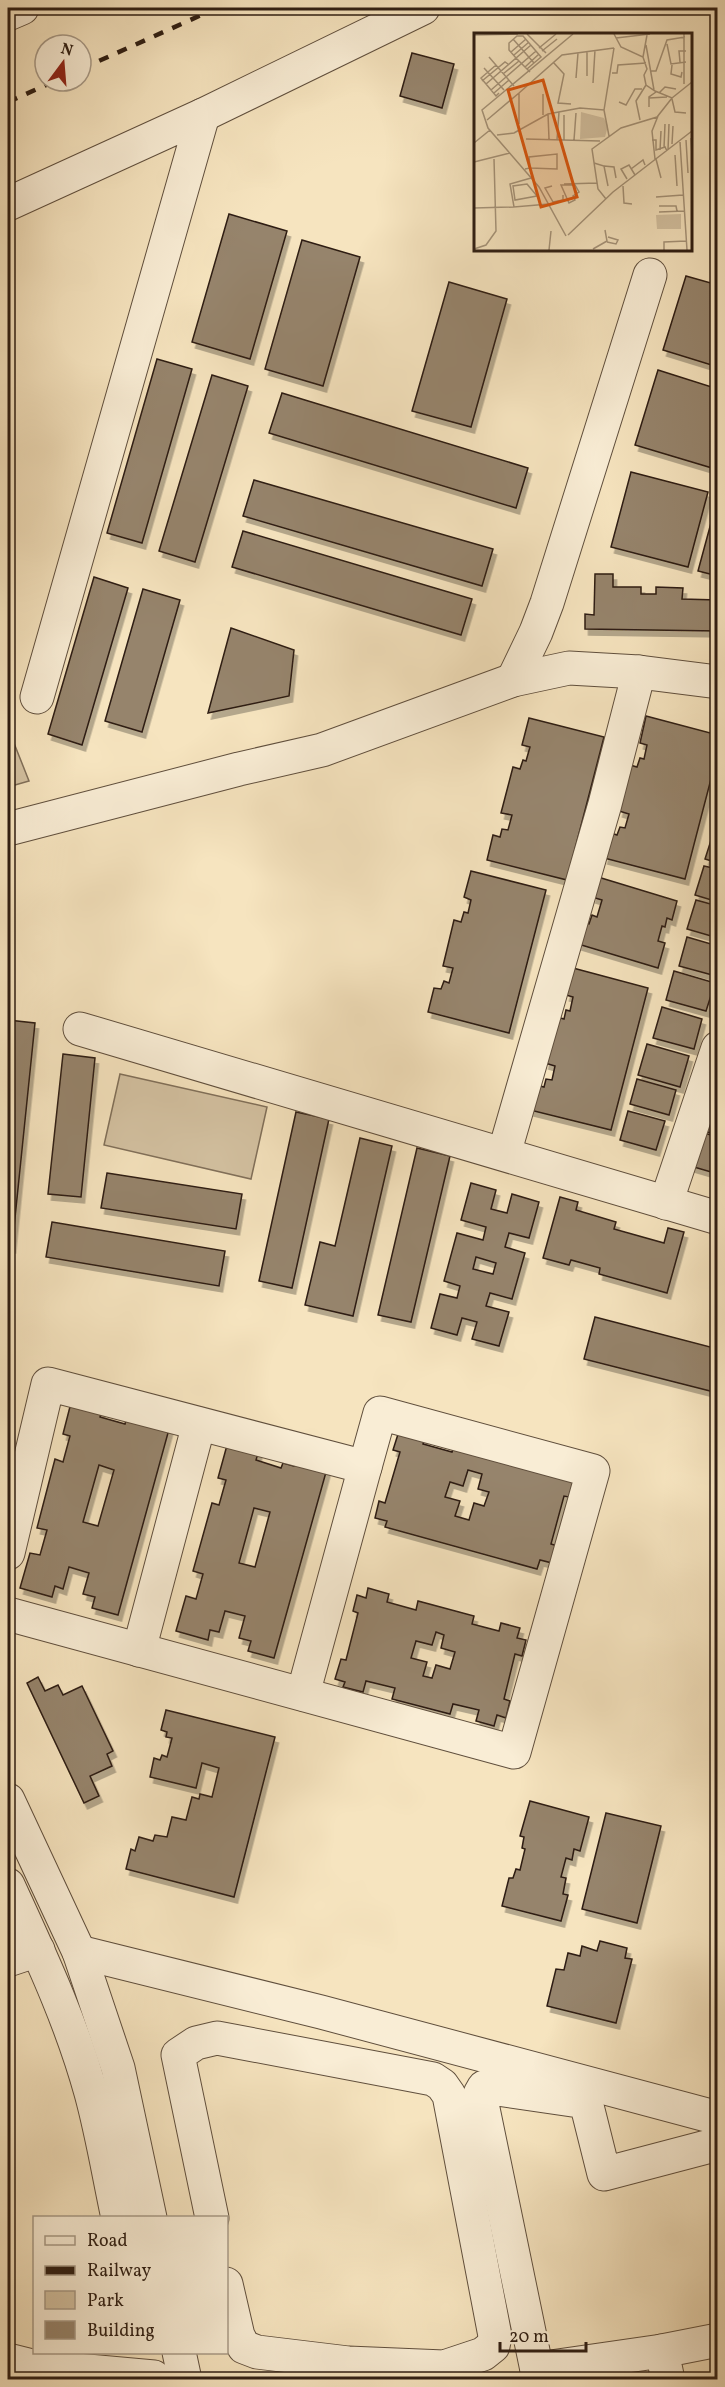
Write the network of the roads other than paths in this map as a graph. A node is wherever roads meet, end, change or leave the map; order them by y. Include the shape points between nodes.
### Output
1 (22, 8) edge
2 (423, 8) edge
3 (8, 14) edge
4 (203, 115) junction
5 (8, 204) edge
6 (650, 275) dead end
7 (639, 672) junction
8 (513, 680) junction
9 (717, 682) edge
10 (37, 696) dead end
11 (8, 829) edge
12 (80, 1029) dead end
13 (717, 1048) edge
14 (504, 1154) junction
15 (666, 1203) junction
16 (717, 1218) edge
17 (199, 1424) junction
18 (365, 1467) junction
19 (8, 1552) edge
20 (8, 1614) edge
21 (140, 1650) junction
22 (303, 1694) junction
23 (8, 1800) edge
24 (8, 1885) edge
25 (79, 1952) junction
26 (22, 1955) edge
27 (321, 2012) junction
28 (319, 2057) junction
29 (584, 2092) junction
30 (672, 2106) junction
31 (717, 2118) edge
32 (717, 2144) edge
33 (683, 2153) junction
34 (118, 2216) edge
35 (150, 2216) edge
36 (212, 2216) edge
37 (228, 2302) edge
38 (232, 2337) edge
39 (717, 2340) edge
40 (179, 2354) edge
41 (8, 2360) edge
42 (665, 2365) edge
43 (152, 2370) edge
44 (538, 2374) edge
45 (185, 2379) edge

1 - 3 street
2 - 4 street
4 - 5 street
4 - 10 street
6 - 8 street via 547,603
7 - 8 street via 569,668
7 - 9 street
7 - 14 street
8 - 11 street via 322,750
12 - 14 street
13 - 15 street
14 - 15 street
15 - 16 street
17 - 18 street
17 - 19 street via 48,1384
17 - 21 street
18 - 22 street
18 - 22 street via 380,1413 593,1471 514,1752
20 - 21 street
21 - 22 street
23 - 25 street
24 - 26 street
25 - 27 street
25 - 35 street via 118,2068
26 - 34 street via 58,1994 91,2093
27 - 28 street
27 - 29 street
28 - 36 street via 218,2038 196,2043 178,2055
28 - 38 street via 433,2079 449,2095 495,2336 493,2346 483,2354 432,2367 348,2363 257,2352
29 - 30 street
29 - 33 street via 604,2174
29 - 44 street via 484,2086 480,2094
30 - 31 street
30 - 33 street
32 - 33 street
37 - 38 street
39 - 42 street
40 - 45 street
41 - 43 street via 32,2366
42 - 44 street

